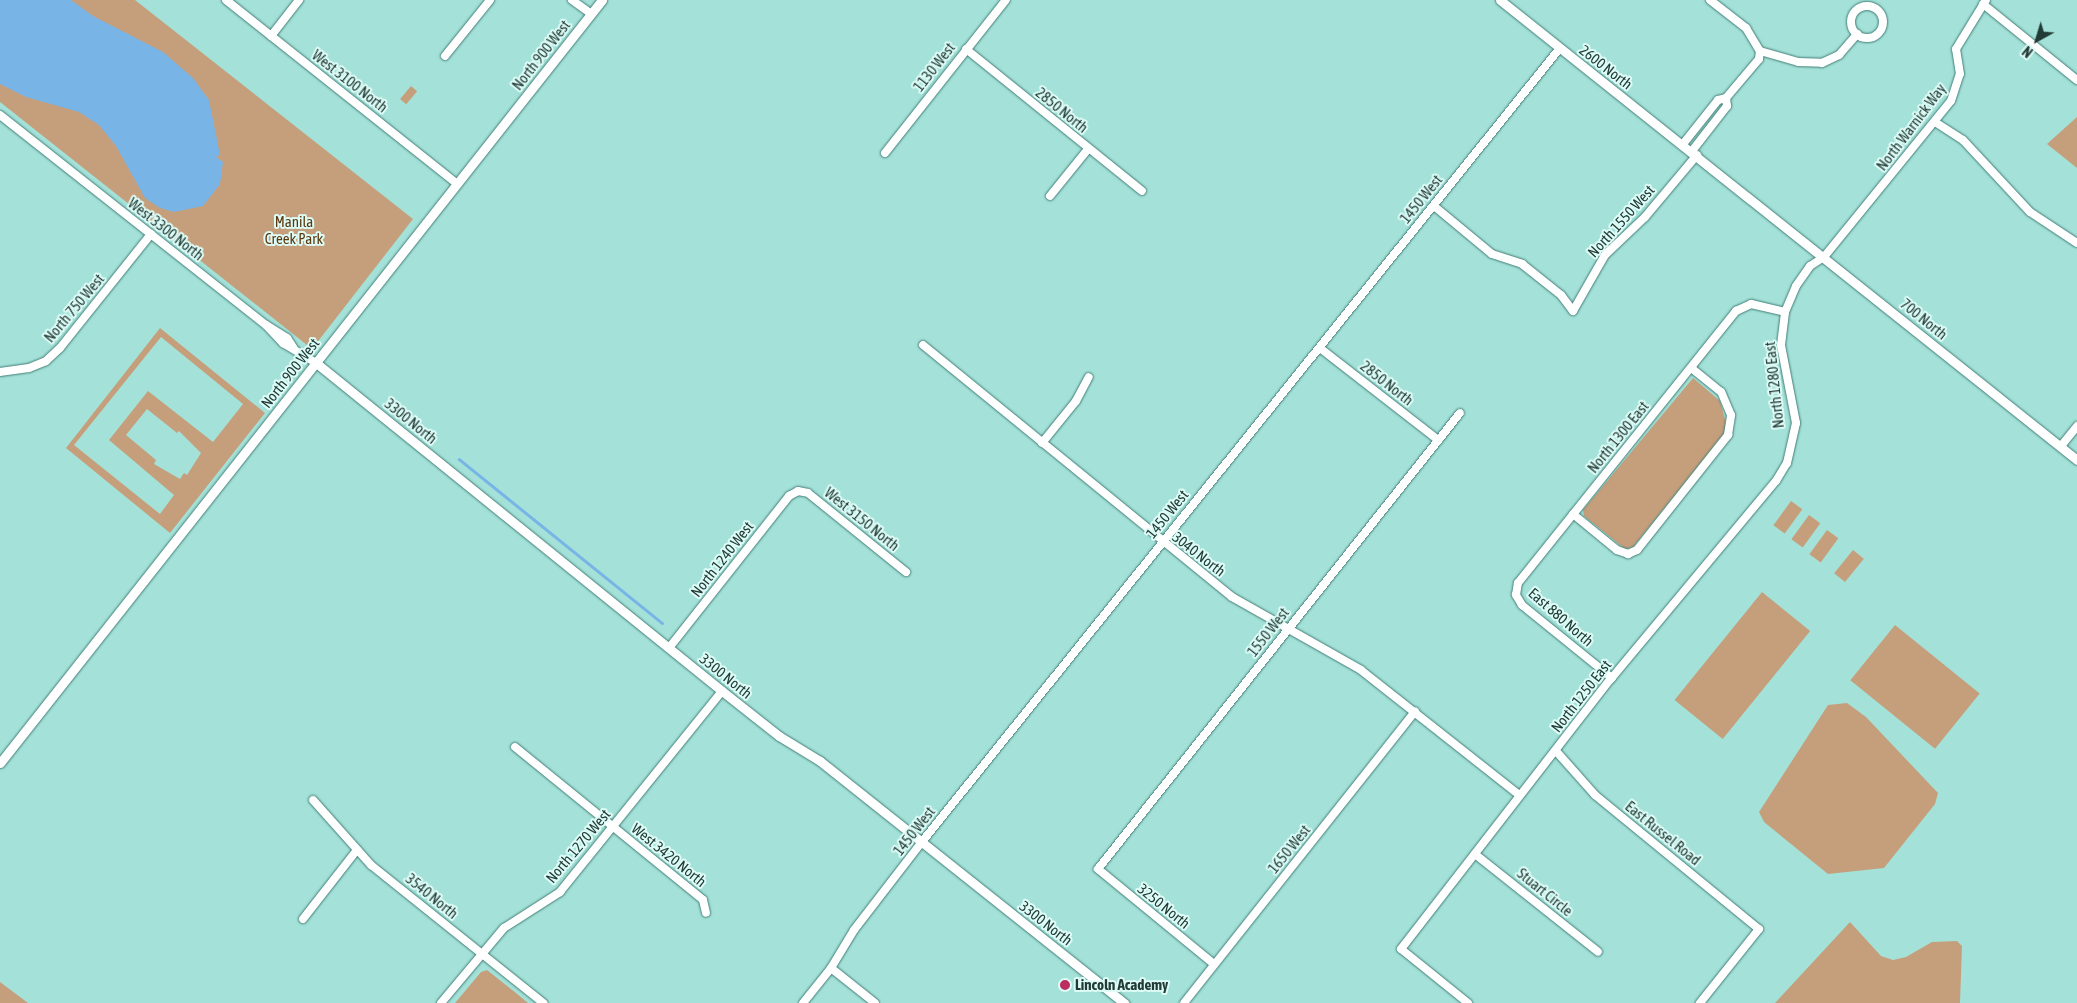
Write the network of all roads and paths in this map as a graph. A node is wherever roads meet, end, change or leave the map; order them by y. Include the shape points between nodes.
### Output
1 (226, 0) edge
2 (299, 0) edge
3 (490, 0) edge
4 (572, 0) edge
5 (602, 0) edge
6 (1006, 0) edge
7 (1500, 0) edge
8 (1710, 0) edge
9 (1984, 2) edge
10 (590, 14) junction
11 (1857, 34) junction
12 (271, 36) junction
13 (1560, 48) junction
14 (966, 49) junction
15 (1760, 51) junction
16 (445, 56) dead end
17 (2077, 80) edge
18 (1726, 98) junction
19 (0, 115) edge
20 (1935, 122) junction
21 (1683, 144) junction
22 (1088, 148) junction
23 (885, 152) dead end
24 (1694, 153) junction
25 (457, 184) junction
26 (1142, 191) dead end
27 (1050, 196) dead end
28 (1754, 201) joint
29 (1434, 206) junction
30 (151, 234) junction
31 (2077, 243) edge
32 (1824, 257) junction
33 (1785, 312) junction
34 (923, 345) dead end
35 (1320, 348) junction
36 (315, 362) junction
37 (1692, 368) junction
38 (0, 372) edge
39 (1089, 377) dead end
40 (1460, 413) dead end
41 (2077, 426) edge
42 (1438, 440) junction
43 (1042, 443) junction
44 (2061, 446) junction
45 (2077, 460) edge
46 (1787, 463) joint
47 (798, 491) joint
48 (1573, 514) junction
49 (1162, 542) junction
50 (906, 572) dead end
51 (1516, 595) joint
52 (1288, 628) junction
53 (669, 648) junction
54 (1612, 678) junction
55 (722, 692) junction
56 (1415, 712) junction
57 (515, 747) dead end
58 (1556, 751) junction
59 (0, 763) edge
60 (1519, 795) junction
61 (313, 800) dead end
62 (613, 828) junction
63 (922, 843) junction
64 (357, 850) junction
65 (1474, 854) junction
66 (1098, 869) joint
67 (706, 913) dead end
68 (303, 919) dead end
69 (1598, 952) dead end
70 (483, 954) junction
71 (1214, 964) junction
72 (832, 968) junction
73 (441, 1003) edge
74 (543, 1003) edge
75 (803, 1003) edge
76 (875, 1003) edge
77 (1124, 1003) edge
78 (1184, 1003) edge
79 (1468, 1003) edge
80 (1700, 1003) edge

1 - 12 street, West 3100 North
2 - 12 street
3 - 16 street
4 - 10 street
5 - 10 street, North 900 West
6 - 14 street, 1130 West
7 - 13 street, 2600 North
8 - 15 street via 1746,28
9 - 17 street
9 - 20 street, North Warnick Way via 1956,49 1960,74 1958,89
10 - 25 street, North 900 West
11 - 11 street via 1871,37 1880,32 1883,22 1877,9 1867,6 1856,10 1851,19
11 - 15 street via 1839,55 1822,63 1798,62
12 - 25 street, West 3100 North
13 - 21 street, 2600 North
13 - 29 street, 1450 West
14 - 22 street, 2850 North
14 - 23 street, 1130 West
15 - 18 street via 1759,59
18 - 21 street via 1718,100
18 - 24 street, North 1550 West via 1726,106
19 - 30 street, West 3300 North
20 - 31 street via 1962,140 2030,212
20 - 32 street, North Warnick Way
21 - 24 street, 2600 North
22 - 26 street, 2850 North
22 - 27 street
24 - 28 street, 2600 North
24 - 29 street, North 1550 West via 1645,217 1605,255 1573,311 1561,295 1522,264 1492,254
25 - 36 street, North 900 West
28 - 32 street, 700 North
29 - 35 street, 1450 West
30 - 36 street, West 3300 North via 266,325 283,343
30 - 38 street, North 750 West via 60,348 46,361 29,368
32 - 33 street, North 1280 East via 1810,266
32 - 44 street, 700 North
33 - 37 street, North 1300 East via 1751,304 1736,311
33 - 46 street, North 1280 East via 1781,345 1796,423
34 - 43 street, 3040 North
35 - 42 street, 2850 North
35 - 49 street, 1450 West
36 - 53 street, 3300 North
36 - 59 street, North 900 West
37 - 48 street, North 1300 East
37 - 48 street via 1721,392 1731,415 1728,435 1637,550 1628,554 1616,550
39 - 43 street via 1076,401
40 - 42 street, 1550 West
41 - 44 street
42 - 52 street, 1550 West
43 - 49 street, 3040 North
44 - 45 street, 700 North
46 - 54 street, North 1250 East via 1776,481
47 - 50 street, West 3150 North via 808,493
47 - 53 street, North 1240 West via 789,496
48 - 51 street, North 1300 East via 1518,583
49 - 52 street, 3040 North via 1232,597
49 - 63 street, 1450 West
51 - 54 street, East 880 North via 1522,605
52 - 56 street, 3040 North via 1361,670
52 - 66 street, 1550 West
53 - 55 street, 3300 North
54 - 58 street, North 1250 East
55 - 62 street, North 1270 West
55 - 63 street, 3300 North via 779,736 820,762
56 - 60 street, 3040 North
56 - 71 street, 1650 West
57 - 62 street, West 3420 North
58 - 60 street, North 1250 East
58 - 80 street, East Russel Road via 1595,795 1759,929
60 - 65 street, North 1250 East
61 - 64 street, 3540 North
62 - 67 street, West 3420 North via 702,900
62 - 70 street, North 1270 West via 560,892 504,928
63 - 72 street, 1450 West via 854,930
63 - 77 street, 3300 North
64 - 68 street
64 - 70 street, 3540 North via 371,865
65 - 69 street, Stuart Circle
65 - 79 street, North 1250 East via 1401,949
66 - 71 street, 3250 North
70 - 73 street, North 1270 West
70 - 74 street, 3540 North
71 - 78 street, 1650 West
72 - 75 street, 1450 West
72 - 76 street

